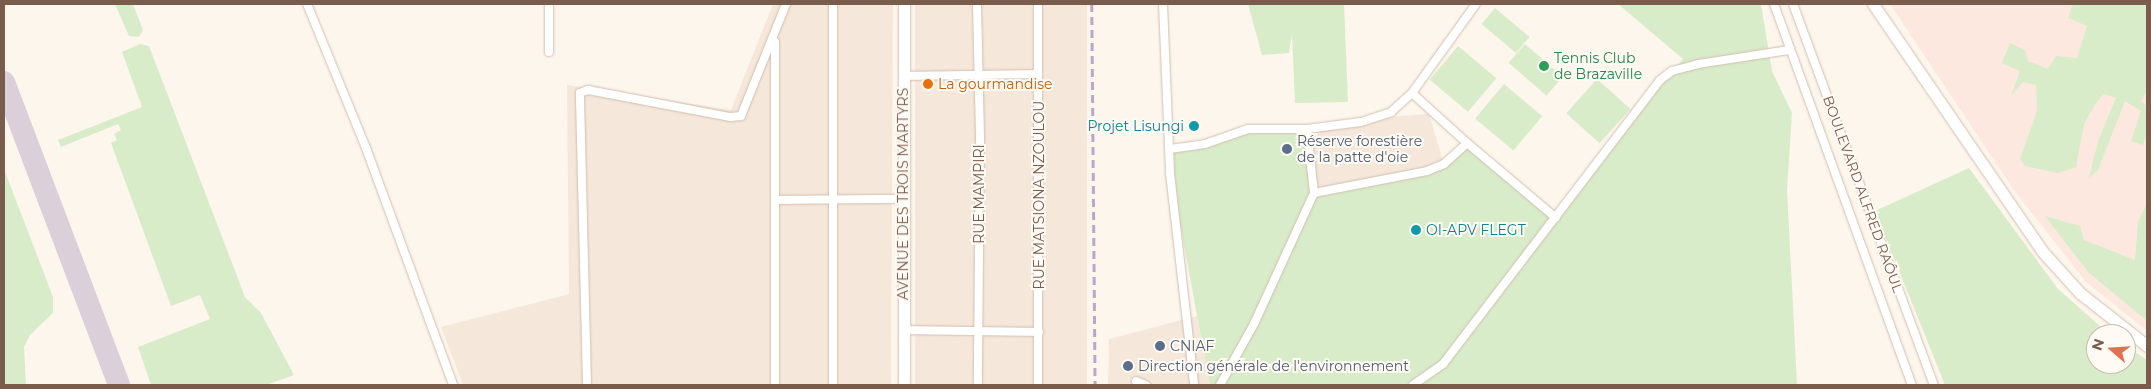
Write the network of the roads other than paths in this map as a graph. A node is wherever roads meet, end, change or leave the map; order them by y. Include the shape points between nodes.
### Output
1 (306, 4) edge
2 (549, 4) edge
3 (786, 4) edge
4 (833, 4) edge
5 (904, 4) edge
6 (976, 4) edge
7 (1038, 4) edge
8 (1162, 4) edge
9 (1476, 4) edge
10 (1774, 4) edge
11 (1793, 4) edge
12 (1873, 4) edge
13 (775, 36) junction
14 (1790, 50) junction
15 (550, 52) dead end
16 (1038, 74) junction
17 (903, 76) junction
18 (979, 76) junction
19 (1412, 93) junction
20 (1307, 129) junction
21 (1467, 144) junction
22 (1170, 149) junction
23 (1314, 193) junction
24 (903, 199) junction
25 (776, 200) junction
26 (834, 200) junction
27 (1556, 218) junction
28 (903, 330) junction
29 (978, 332) junction
30 (1039, 332) junction
31 (2147, 346) edge
32 (1136, 381) dead end
33 (453, 385) edge
34 (587, 385) edge
35 (774, 385) edge
36 (833, 385) edge
37 (904, 385) edge
38 (978, 385) edge
39 (1038, 385) edge
40 (1146, 385) edge
41 (1194, 385) edge
42 (1220, 385) edge
43 (1413, 385) edge
44 (1912, 385) edge
45 (1934, 385) edge

1 - 33 street via 366,148
2 - 15 street
3 - 13 street
4 - 26 street
5 - 17 street, AVENUE DES TROIS MARTYRS
6 - 18 street, RUE MAMPIRI
7 - 16 street, RUE MATSIONA NZOULOU
8 - 22 street
9 - 19 street
10 - 14 street, BOULEVARD ALFRED RAÔUL
11 - 45 street, BOULEVARD ALFRED RAÔUL
12 - 31 street via 2042,251 2080,293
13 - 25 street
13 - 34 street via 744,111 736,118 588,90 580,93
14 - 27 street via 1698,64 1665,76
14 - 44 street, BOULEVARD ALFRED RAÔUL
16 - 18 street
16 - 30 street, RUE MATSIONA NZOULOU
17 - 18 street
17 - 24 street, AVENUE DES TROIS MARTYRS
18 - 29 street, RUE MAMPIRI
19 - 20 street via 1400,105 1377,118
19 - 21 street
20 - 22 street via 1248,129 1205,144
20 - 23 street
21 - 23 street via 1444,164 1427,171
21 - 27 street
22 - 41 street
23 - 42 street via 1254,324
24 - 26 street
24 - 28 street, AVENUE DES TROIS MARTYRS
25 - 26 street
25 - 35 street
26 - 36 street
27 - 43 street via 1443,364
28 - 29 street
28 - 37 street, AVENUE DES TROIS MARTYRS
29 - 30 street
29 - 38 street, RUE MAMPIRI
30 - 39 street, RUE MATSIONA NZOULOU
32 - 40 street

